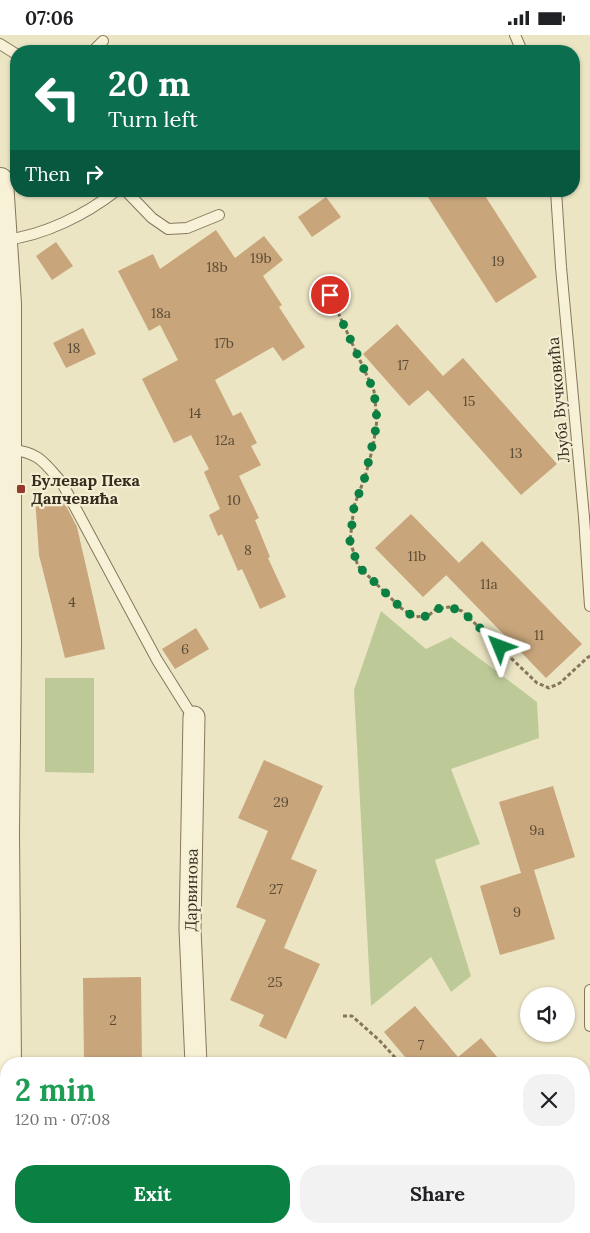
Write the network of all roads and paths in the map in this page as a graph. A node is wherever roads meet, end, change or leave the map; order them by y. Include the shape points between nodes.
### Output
1 (104, 41) dead end
2 (100, 45) edge
3 (0, 181) edge
4 (108, 197) edge
5 (132, 197) edge
6 (556, 197) edge
7 (219, 215) dead end
8 (2, 240) edge
9 (330, 295) dead end
10 (9, 449) junction
11 (590, 606) edge
12 (590, 656) edge
13 (194, 717) joint
14 (590, 990) edge
15 (343, 1016) dead end
16 (590, 1026) edge
17 (8, 1057) edge
18 (196, 1057) edge
19 (395, 1057) edge

1 - 2 lane
3 - 8 street
4 - 8 lane via 67,221 32,235
5 - 7 lane via 168,229 187,228
6 - 11 lane, Љуба Вучковића
8 - 10 street via 8,304
9 - 12 path via 374,391 377,420 365,477 354,507 350,541 358,566 414,617 428,616 436,609 449,607 462,611 537,683 549,688 560,683
10 - 13 lane via 42,459 62,483 157,660
10 - 17 street
13 - 18 street, Дарвинова via 190,929
14 - 16 lane
15 - 19 path via 352,1016

